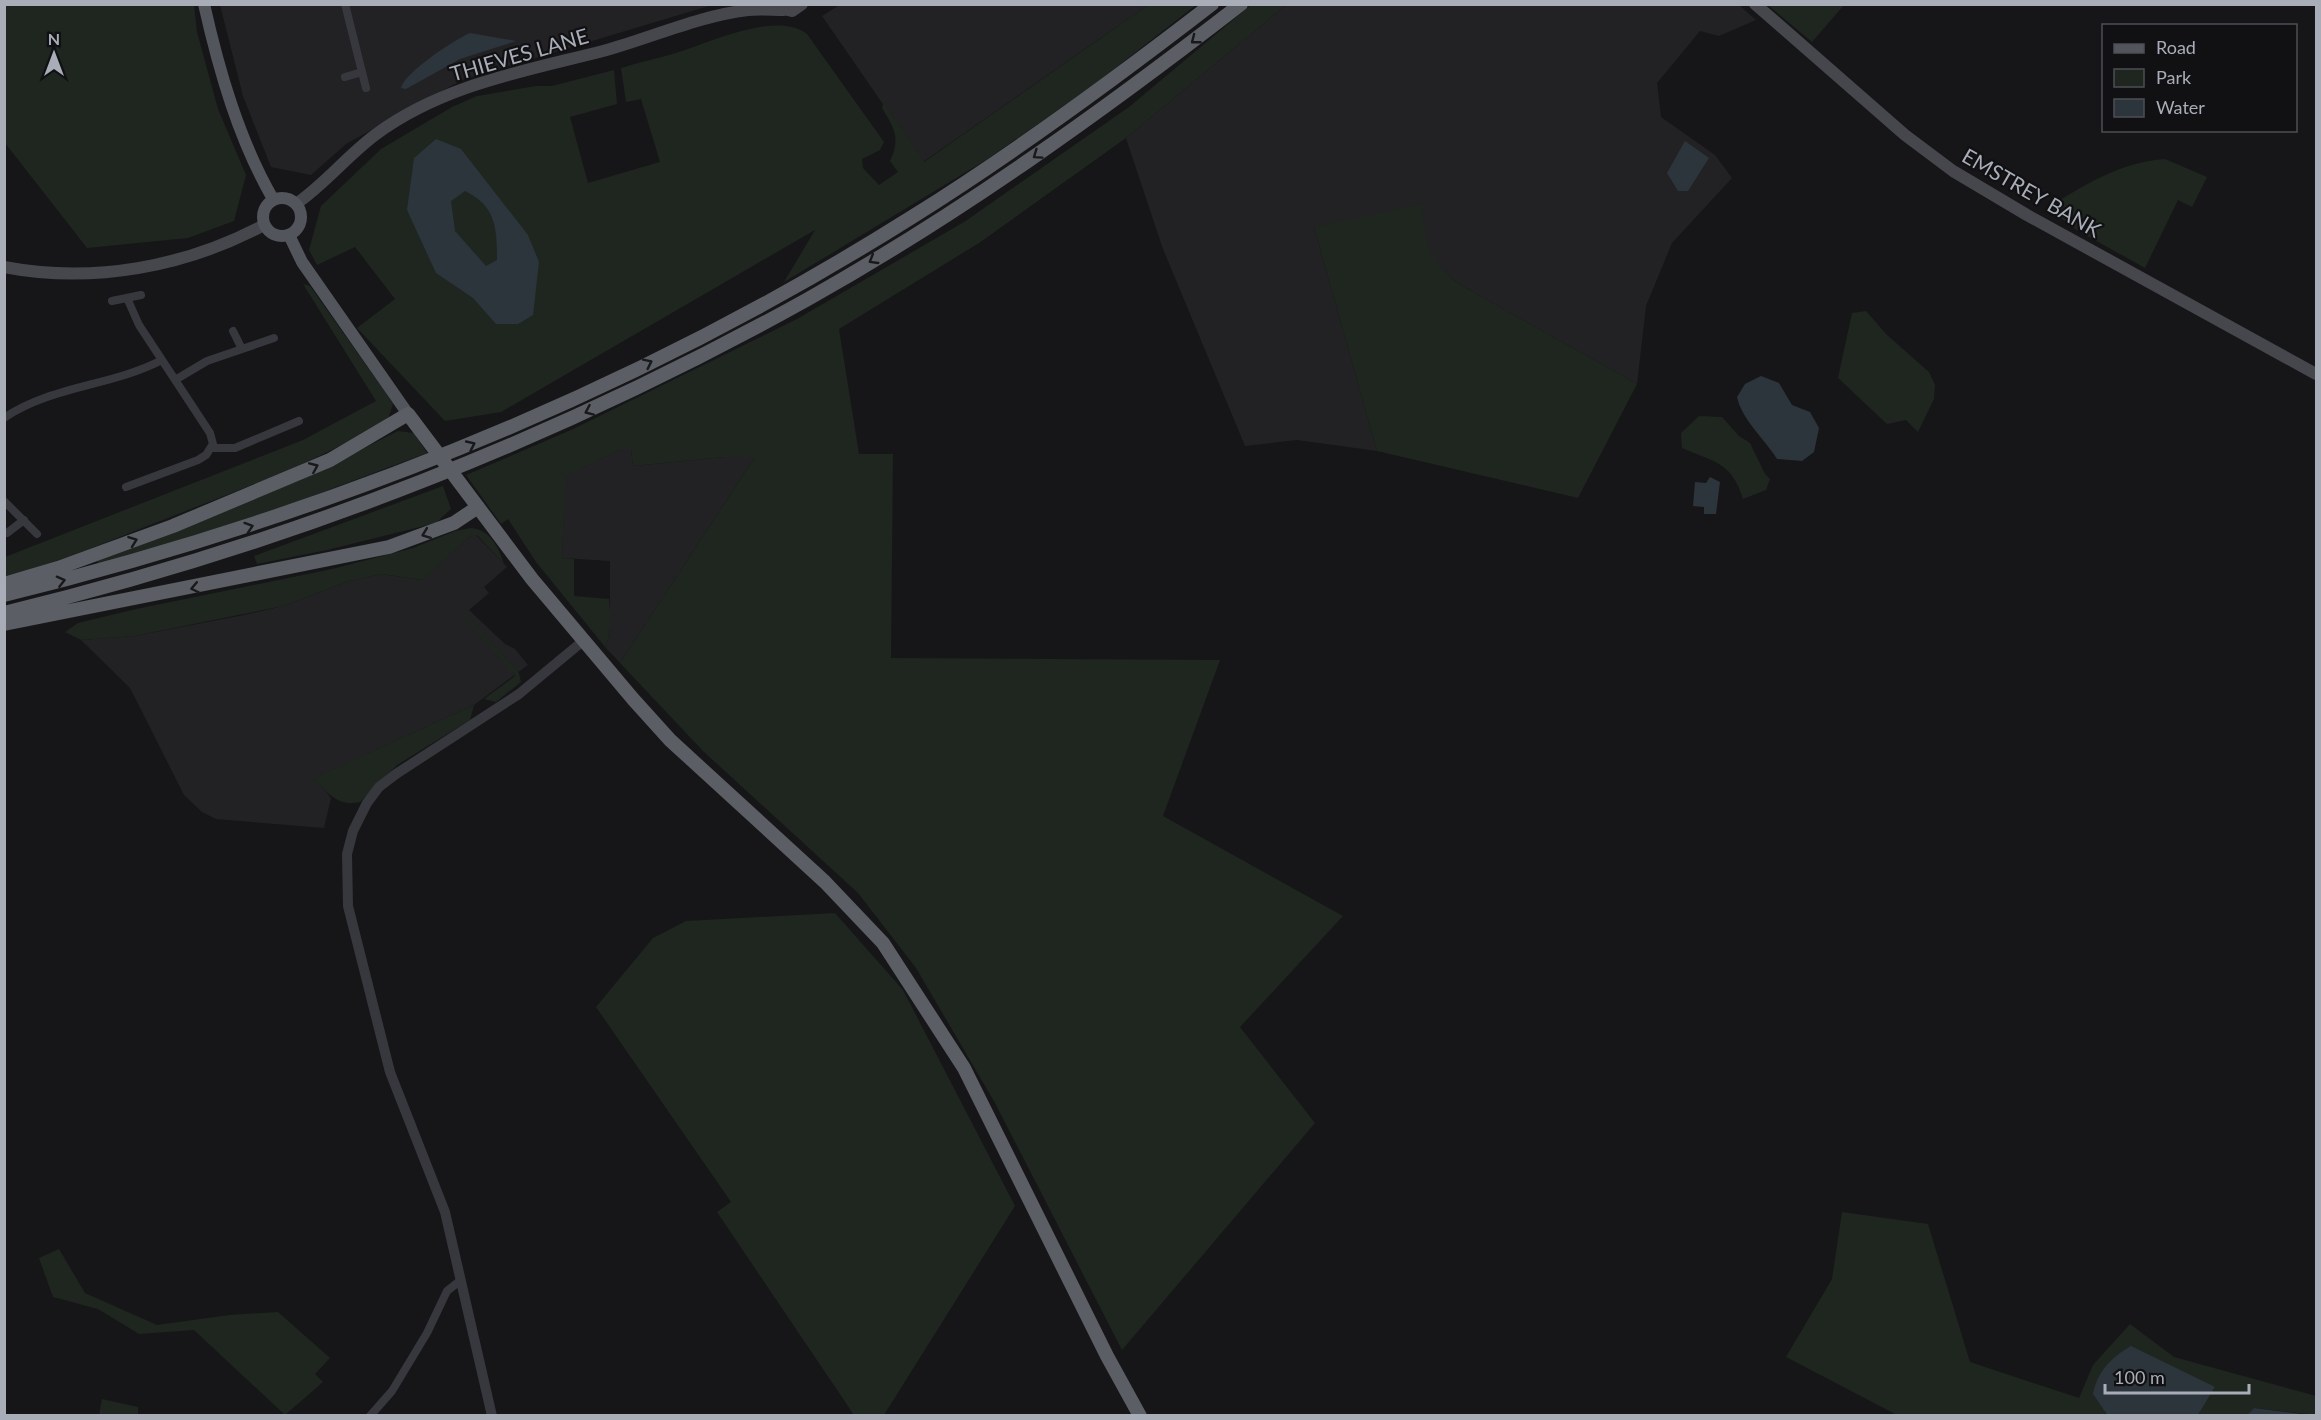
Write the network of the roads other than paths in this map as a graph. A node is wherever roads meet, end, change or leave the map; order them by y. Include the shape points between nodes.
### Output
1 (204, 4) edge
2 (345, 4) edge
3 (802, 4) edge
4 (1212, 4) edge
5 (1241, 4) edge
6 (1755, 4) edge
7 (752, 7) edge
8 (779, 8) edge
9 (362, 72) junction
10 (345, 77) dead end
11 (366, 88) dead end
12 (273, 199) junction
13 (296, 204) junction
14 (264, 225) junction
15 (289, 235) junction
16 (4, 267) edge
17 (141, 295) dead end
18 (127, 298) junction
19 (112, 302) dead end
20 (233, 331) dead end
21 (274, 338) dead end
22 (242, 349) junction
23 (162, 360) junction
24 (2316, 374) edge
25 (175, 380) junction
26 (408, 414) junction
27 (4, 418) edge
28 (299, 421) dead end
29 (212, 448) junction
30 (130, 475) dead end
31 (4, 501) edge
32 (478, 507) junction
33 (24, 520) junction
34 (7, 533) dead end
35 (37, 534) dead end
36 (4, 584) edge
37 (4, 595) edge
38 (4, 613) edge
39 (4, 624) edge
40 (582, 641) junction
41 (461, 1281) junction
42 (370, 1416) edge
43 (492, 1416) edge
44 (1140, 1416) edge

1 - 12 main road via 226,87 250,152
2 - 9 street
3 - 8 main road via 792,11
37 -> 4 highway via 139,560 271,519 456,451 630,372 731,321 912,217 1048,126
5 -> 38 highway via 1035,157 920,232 808,298 626,394 440,475 301,528 160,573
6 - 24 main road, EMSTREY BANK via 1905,135 1953,171
7 - 8 main road, THIEVES LANE
7 - 13 main road, THIEVES LANE via 530,68 446,96 375,136
9 - 10 street
9 - 11 street
12 - 13 main road via 285,198
12 - 14 main road via 264,208
13 - 15 main road via 301,221
14 - 15 main road via 278,236
14 - 16 main road via 197,255 121,271 61,273
15 - 26 main road via 302,262
17 - 18 street
18 - 19 street
18 - 23 street via 133,315
20 - 22 street
21 - 22 street
22 - 25 street via 207,361
23 - 25 street
23 - 27 street via 44,398
25 - 29 street via 210,434
26 - 32 highway
36 -> 26 highway via 173,526 309,469
28 - 29 street via 235,448
29 - 30 street via 198,460 130,486
31 - 33 street
32 -> 39 highway via 454,523 389,547
32 - 40 highway
33 - 34 street
33 - 35 street
40 - 41 street via 519,694 380,787 357,820 347,854 348,906 390,1072 445,1212
40 - 44 highway via 670,740 825,882 884,942 964,1068
41 - 42 street via 447,1291 392,1391
41 - 43 street

